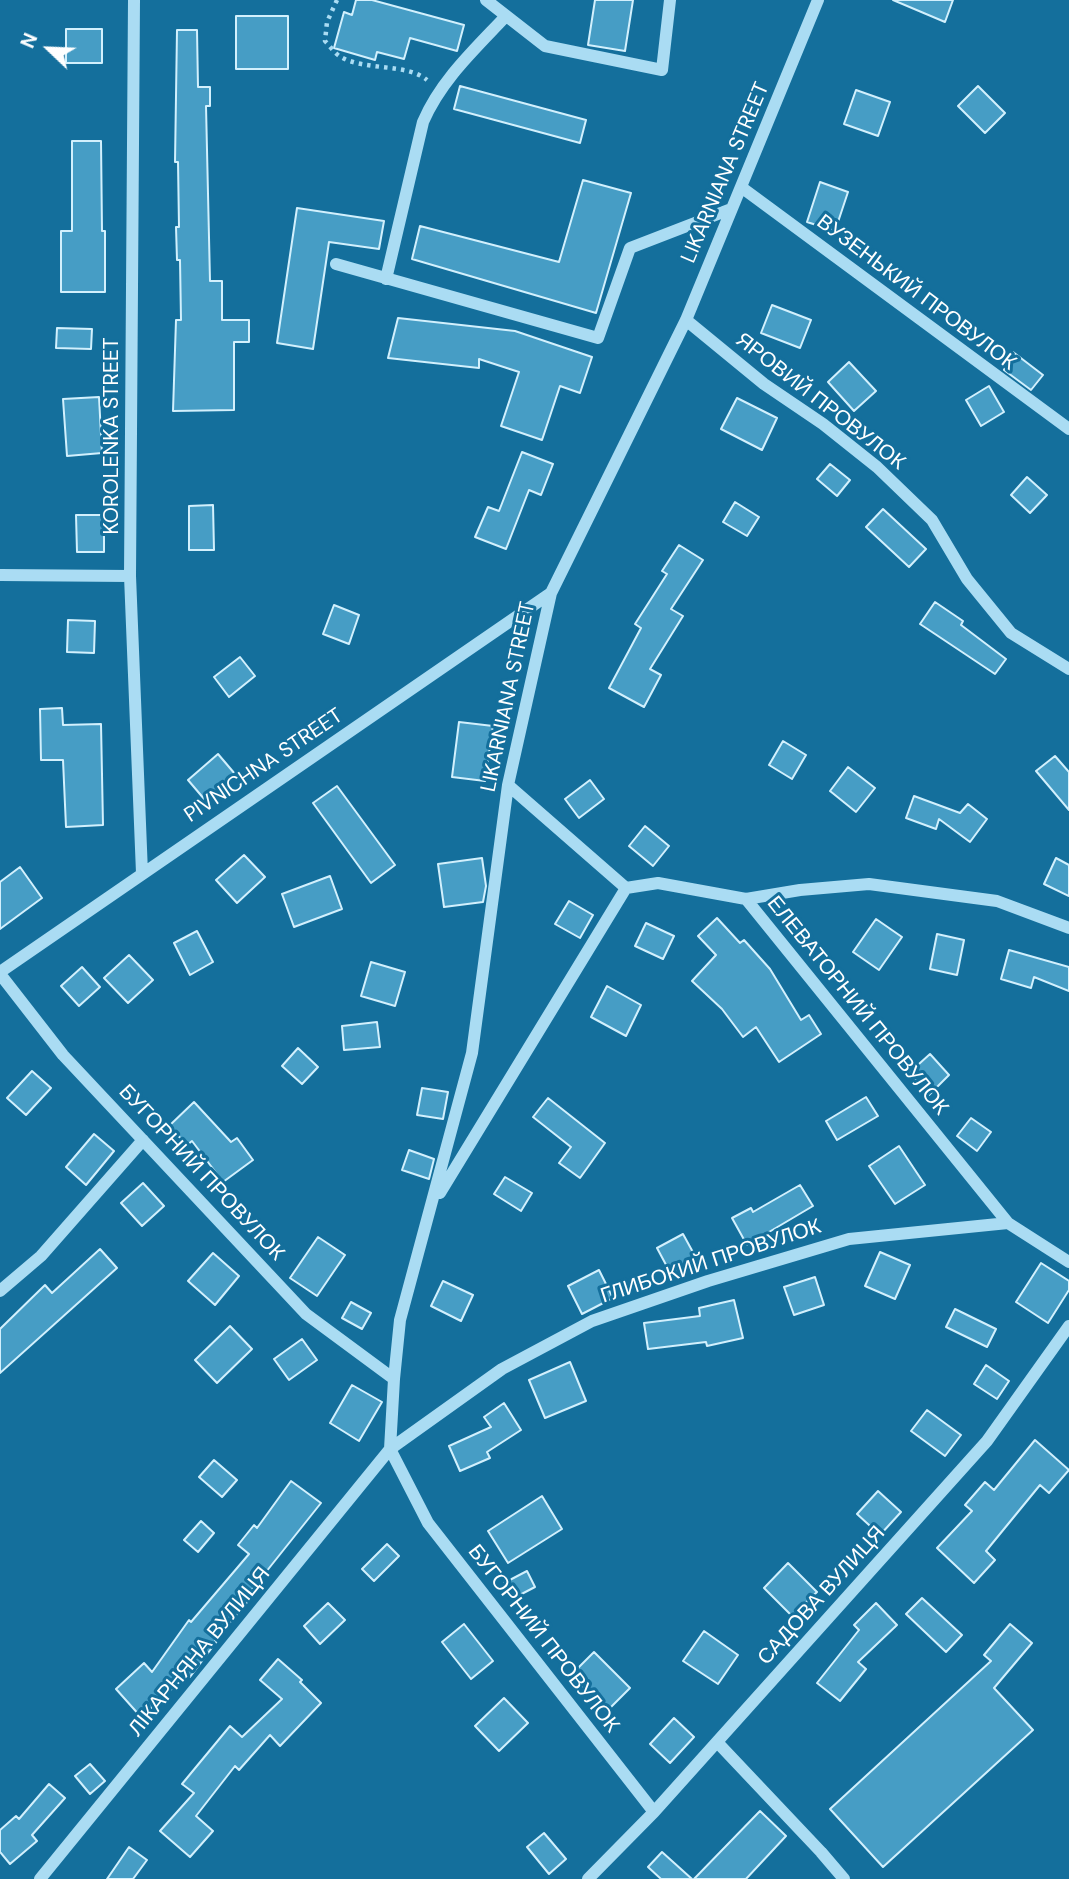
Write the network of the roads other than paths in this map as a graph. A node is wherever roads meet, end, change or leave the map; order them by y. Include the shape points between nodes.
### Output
1 (134, 0) edge
2 (486, 0) edge
3 (670, 0) edge
4 (818, 0) edge
5 (506, 16) junction
6 (741, 187) junction
7 (732, 209) junction
8 (336, 264) dead end
9 (386, 279) junction
10 (686, 320) junction
11 (1069, 429) edge
12 (0, 575) edge
13 (130, 576) junction
14 (551, 593) junction
15 (1069, 668) edge
16 (508, 785) junction
17 (142, 873) junction
18 (626, 888) junction
19 (746, 899) junction
20 (1069, 928) edge
21 (0, 973) edge
22 (143, 1140) junction
23 (433, 1205) junction
24 (1008, 1223) junction
25 (1069, 1262) edge
26 (0, 1291) edge
27 (1069, 1326) edge
28 (394, 1378) junction
29 (390, 1448) junction
30 (717, 1742) junction
31 (654, 1812) junction
32 (40, 1879) edge
33 (588, 1879) edge
34 (844, 1879) edge

1 - 13 street, KOROLENKA STREET
2 - 5 street
3 - 5 street via 662,70 545,46
4 - 6 street, LIKARNIANA STREET
5 - 9 street via 431,102
6 - 7 street, LIKARNIANA STREET
6 - 11 street, ВУЗЕНЬКИЙ ПРОВУЛОК
7 - 9 street via 629,248 598,338
7 - 10 street, LIKARNIANA STREET
8 - 9 street
10 - 14 street, LIKARNIANA STREET
10 - 15 street, ЯРОВИЙ ПРОВУЛОК via 877,467 932,520 967,579 1012,633
12 - 13 street
13 - 17 street, KOROLENKA STREET
14 - 16 street, LIKARNIANA STREET
14 - 17 street, PIVNICHNA STREET
16 - 18 street
16 - 23 street, LIKARNIANA STREET via 472,1054
17 - 21 street, PIVNICHNA STREET
18 - 19 street, ЕЛЕВАТОРНИЙ ПРОВУЛОК via 658,883
18 - 23 street
19 - 20 street via 869,884 997,901
19 - 24 street, ЕЛЕВАТОРНИЙ ПРОВУЛОК
21 - 22 street, БУГОРНИЙ ПРОВУЛОК via 63,1055
22 - 26 street via 41,1256
22 - 28 street, БУГОРНИЙ ПРОВУЛОК via 306,1314
23 - 28 street, LIKARNIANA STREET via 400,1320
24 - 25 street
24 - 29 street, ГЛИБОКИЙ ПРОВУЛОК via 849,1239 592,1321 502,1369
27 - 30 street, САДОВА ВУЛИЦЯ via 987,1441
28 - 29 street, LIKARNIANA STREET
29 - 31 street, БУГОРНИЙ ПРОВУЛОК via 428,1523
29 - 32 street, ЛІКАРНЯНА ВУЛИЦЯ
30 - 31 street, САДОВА ВУЛИЦЯ
30 - 34 street
31 - 33 street, САДОВА ВУЛИЦЯ

